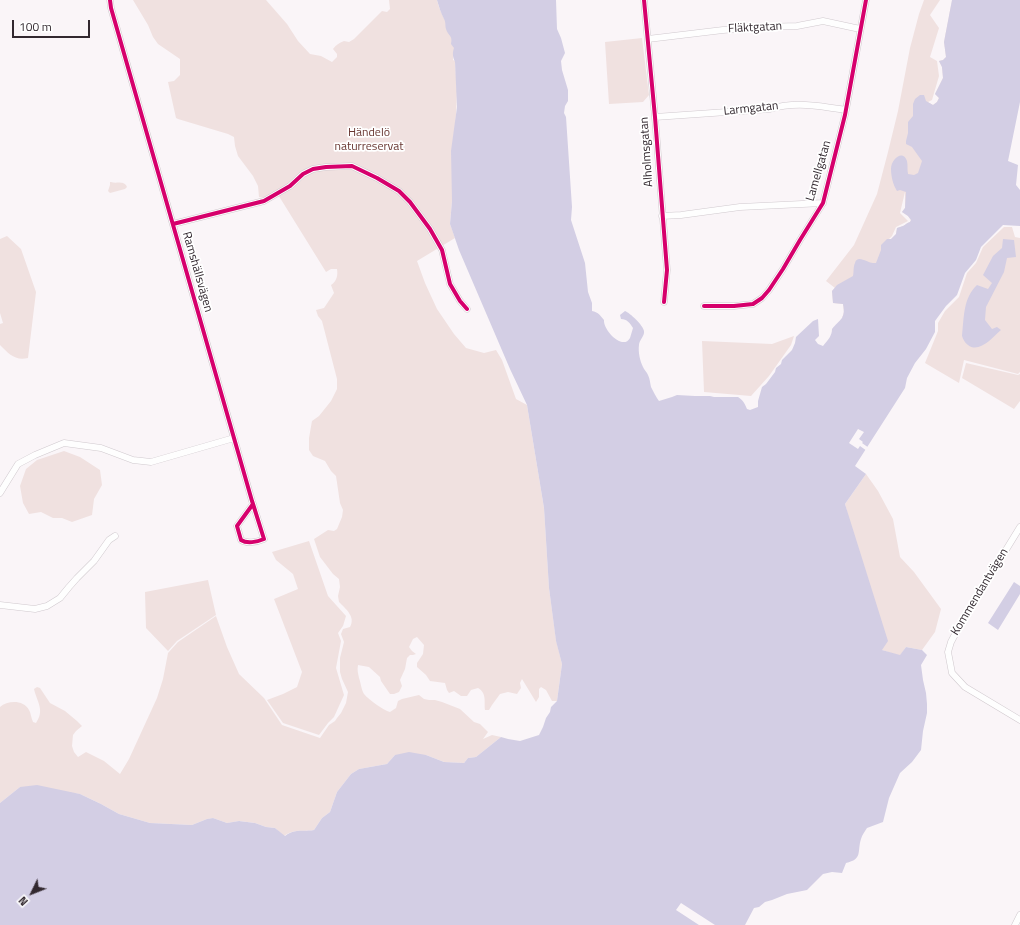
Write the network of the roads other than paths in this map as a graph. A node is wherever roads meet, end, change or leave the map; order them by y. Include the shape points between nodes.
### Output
1 (110, 0) edge
2 (644, 0) edge
3 (866, 0) edge
4 (860, 29) junction
5 (648, 39) junction
6 (846, 110) junction
7 (655, 117) junction
8 (823, 203) junction
9 (662, 216) junction
10 (173, 224) junction
11 (664, 302) dead end
12 (704, 306) dead end
13 (467, 309) dead end
14 (234, 438) junction
15 (0, 493) edge
16 (253, 504) junction
17 (1020, 527) edge
18 (115, 536) dead end
19 (0, 605) edge
20 (1020, 720) edge
21 (1020, 915) edge
22 (1015, 925) edge

1 - 10 street, Ramshällsvägen
2 - 5 street, Alholmsgatan
3 - 4 street, Lamellgatan
4 - 5 street, Fläktgatan via 824,21 797,26 755,27
4 - 6 street, Lamellgatan
5 - 7 street, Alholmsgatan
6 - 7 street, Larmgatan via 812,104 764,110
6 - 8 street, Lamellgatan
7 - 9 street, Alholmsgatan
8 - 9 street via 740,207
8 - 12 street, Lamellgatan via 783,269 762,298 753,304
9 - 11 street, Alholmsgatan via 667,270
10 - 13 street via 264,201 313,169 352,166 399,191 410,202 442,250 450,284
10 - 14 street, Ramshällsvägen
14 - 15 street via 151,462 133,460 101,448 64,443 18,464
14 - 16 street, Ramshällsvägen
16 - 16 street, Ramshällsvägen via 264,539 244,542 237,526
17 - 20 street, Kommendantvägen via 960,623 948,652 952,673 965,687
18 - 19 street via 60,598 47,606 35,609
21 - 22 street

